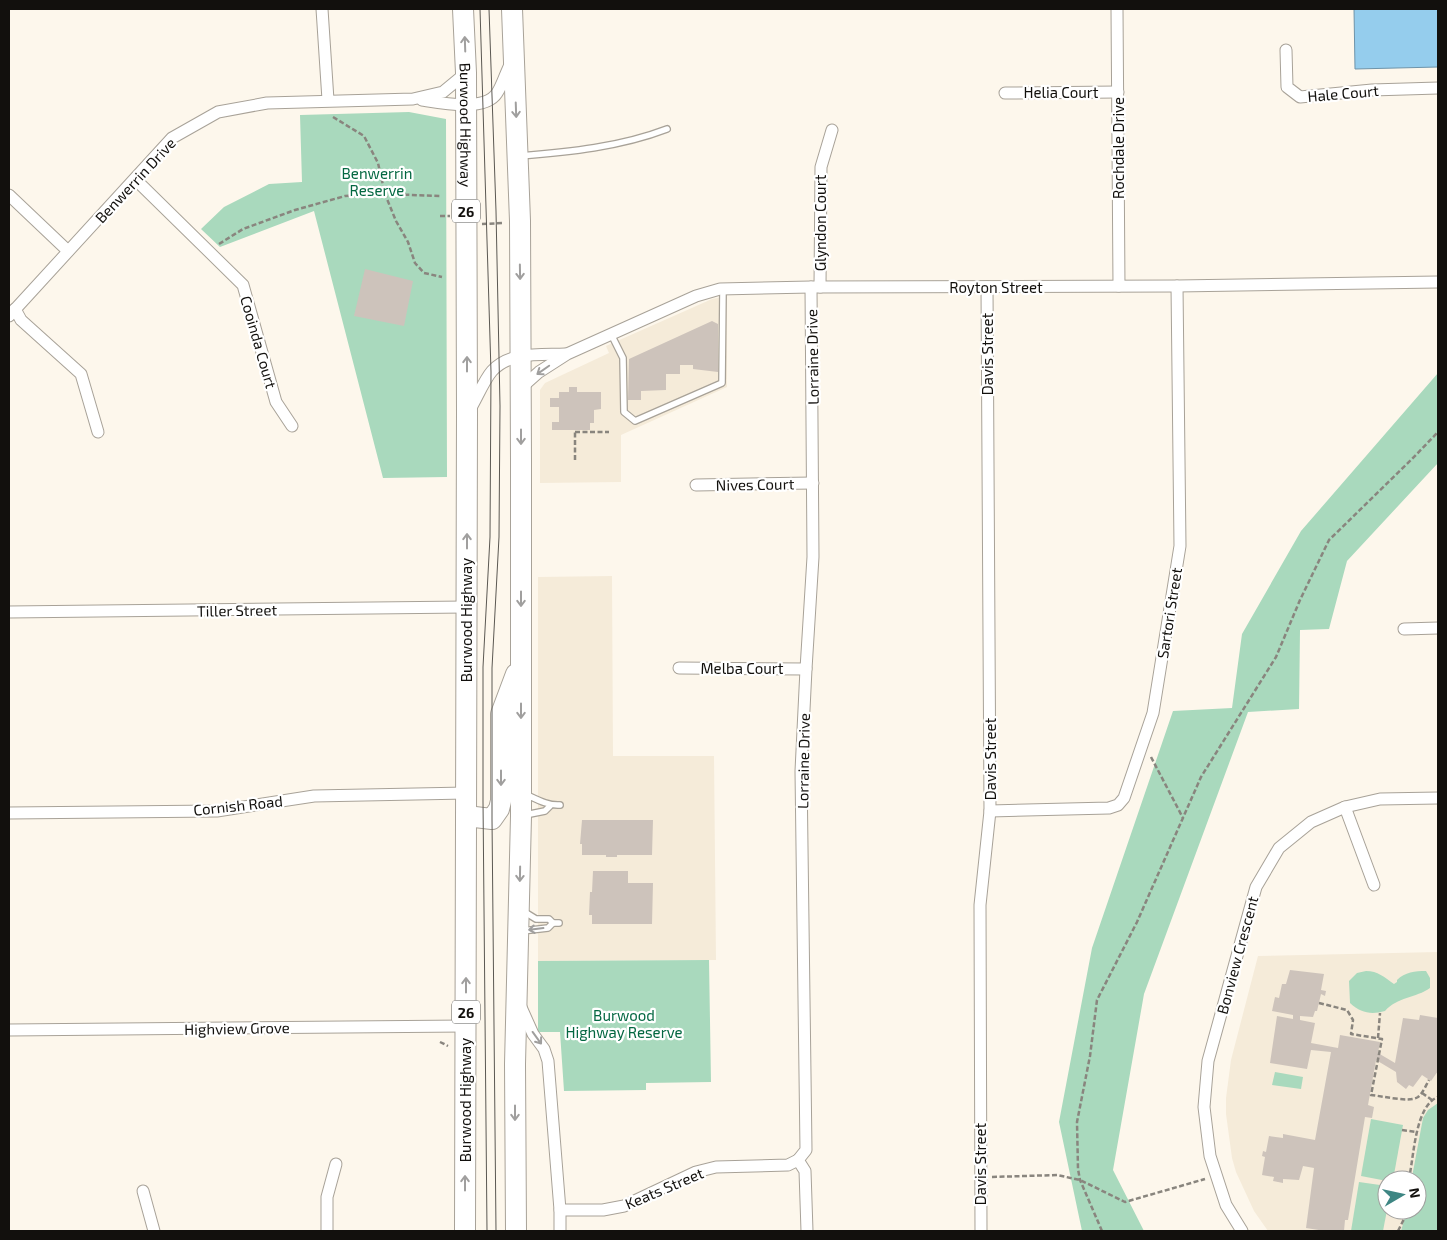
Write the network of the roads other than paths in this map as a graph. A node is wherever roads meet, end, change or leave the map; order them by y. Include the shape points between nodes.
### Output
1 (322, 9) edge
2 (463, 9) edge
3 (512, 9) edge
4 (1117, 9) edge
5 (1286, 50) dead end
6 (514, 57) junction
7 (466, 73) junction
8 (1438, 88) edge
9 (1118, 92) junction
10 (1005, 93) dead end
11 (413, 99) junction
12 (328, 100) junction
13 (466, 105) junction
14 (667, 129) dead end
15 (832, 130) dead end
16 (518, 156) junction
17 (135, 179) junction
18 (9, 195) edge
19 (68, 251) junction
20 (1438, 282) edge
21 (1120, 286) junction
22 (1177, 286) junction
23 (816, 287) junction
24 (987, 287) junction
25 (724, 289) junction
26 (12, 313) edge
27 (611, 334) junction
28 (567, 354) junction
29 (521, 355) junction
30 (521, 388) junction
31 (467, 413) junction
32 (292, 426) dead end
33 (98, 432) dead end
34 (813, 484) junction
35 (696, 485) dead end
36 (466, 607) junction
37 (9, 612) edge
38 (1438, 628) edge
39 (1404, 629) dead end
40 (521, 662) junction
41 (679, 668) dead end
42 (806, 669) junction
43 (521, 792) junction
44 (466, 793) junction
45 (1438, 798) edge
46 (560, 805) dead end
47 (550, 806) junction
48 (1344, 807) junction
49 (990, 811) junction
50 (9, 813) edge
51 (466, 816) junction
52 (521, 816) junction
53 (1374, 885) dead end
54 (519, 908) junction
55 (518, 932) junction
56 (516, 994) junction
57 (466, 1026) junction
58 (9, 1030) edge
59 (798, 1160) junction
60 (336, 1164) dead end
61 (143, 1191) dead end
62 (560, 1210) junction
63 (154, 1231) edge
64 (327, 1231) edge
65 (465, 1231) edge
66 (516, 1231) edge
67 (560, 1231) edge
68 (807, 1231) edge
69 (980, 1231) edge
70 (1242, 1231) edge

1 - 12 street
7 -> 2 highway, Burwood Highway / 26
3 - 6 highway
4 - 9 street, Rochdale Drive
5 - 8 street, Hale Court via 1287,87 1300,97
6 - 13 street, Benwerrin Drive via 497,93 484,102
6 -> 16 highway
7 - 11 street, Benwerrin Drive via 442,92
7 - 13 highway, Burwood Highway / 26
9 - 10 street, Helia Court
9 - 21 street, Rochdale Drive
11 - 12 street, Benwerrin Drive
11 - 13 street, Benwerrin Drive
12 - 17 street, Benwerrin Drive via 267,103 218,112 172,138
31 -> 13 highway, Burwood Highway / 26
14 - 16 lane via 596,148
15 - 23 street, Glyndon Court via 820,167
16 -> 29 highway
17 - 19 street, Benwerrin Drive
17 - 32 street, Cooinda Court via 243,285 276,402
18 - 19 street
19 - 26 street, Benwerrin Drive
20 - 22 street, Royton Street
21 - 22 street, Royton Street
21 - 24 street, Royton Street
22 - 49 street, Sartori Street via 1180,546 1153,713 1124,798 1118,805 1108,808
23 - 24 street, Royton Street
23 - 25 street, Royton Street
23 - 34 street, Lorraine Drive
24 - 49 street, Davis Street
25 - 27 street, Royton Street via 696,296
25 - 27 lane via 722,383 635,421 624,412 623,358
26 - 33 street via 81,374
27 - 28 street, Royton Street
28 - 29 street, Royton Street
28 -> 30 street, Royton Street
29 - 30 highway
29 - 31 street, Royton Street via 500,364 491,372
30 -> 40 highway
36 -> 31 highway, Burwood Highway / 26
34 - 35 street, Nives Court
34 - 42 street, Lorraine Drive via 813,557
36 - 37 street, Tiller Street
36 - 44 highway, Burwood Highway / 26
38 - 39 street
40 -> 43 highway
40 -> 51 highway via 501,714 499,809 492,819
41 - 42 street, Melba Court
42 - 59 street, Lorraine Drive via 801,771 806,1150
43 - 47 lane
43 - 52 highway
44 - 50 street, Cornish Road via 314,796 217,811
44 - 51 highway, Burwood Highway / 26
45 - 48 street, Bonview Crescent via 1380,799
46 - 47 lane
47 - 52 lane via 545,811
48 - 53 street
48 - 70 street, Bonview Crescent via 1310,822 1279,848 1256,887 1208,1060 1204,1107 1210,1156 1226,1205
49 - 69 street, Davis Street via 980,905
57 -> 51 highway, Burwood Highway / 26
52 -> 54 highway
54 - 55 highway
54 -> 55 lane via 536,918 556,923 548,928
55 - 56 highway
56 -> 62 street via 548,1061
56 -> 66 highway
57 - 58 street, Highview Grove
65 -> 57 highway, Burwood Highway / 26
59 - 62 street, Keats Street via 788,1165 706,1169 624,1206 603,1210
59 - 68 street via 805,1171
60 - 64 street via 327,1197
61 - 63 street
62 - 67 street

